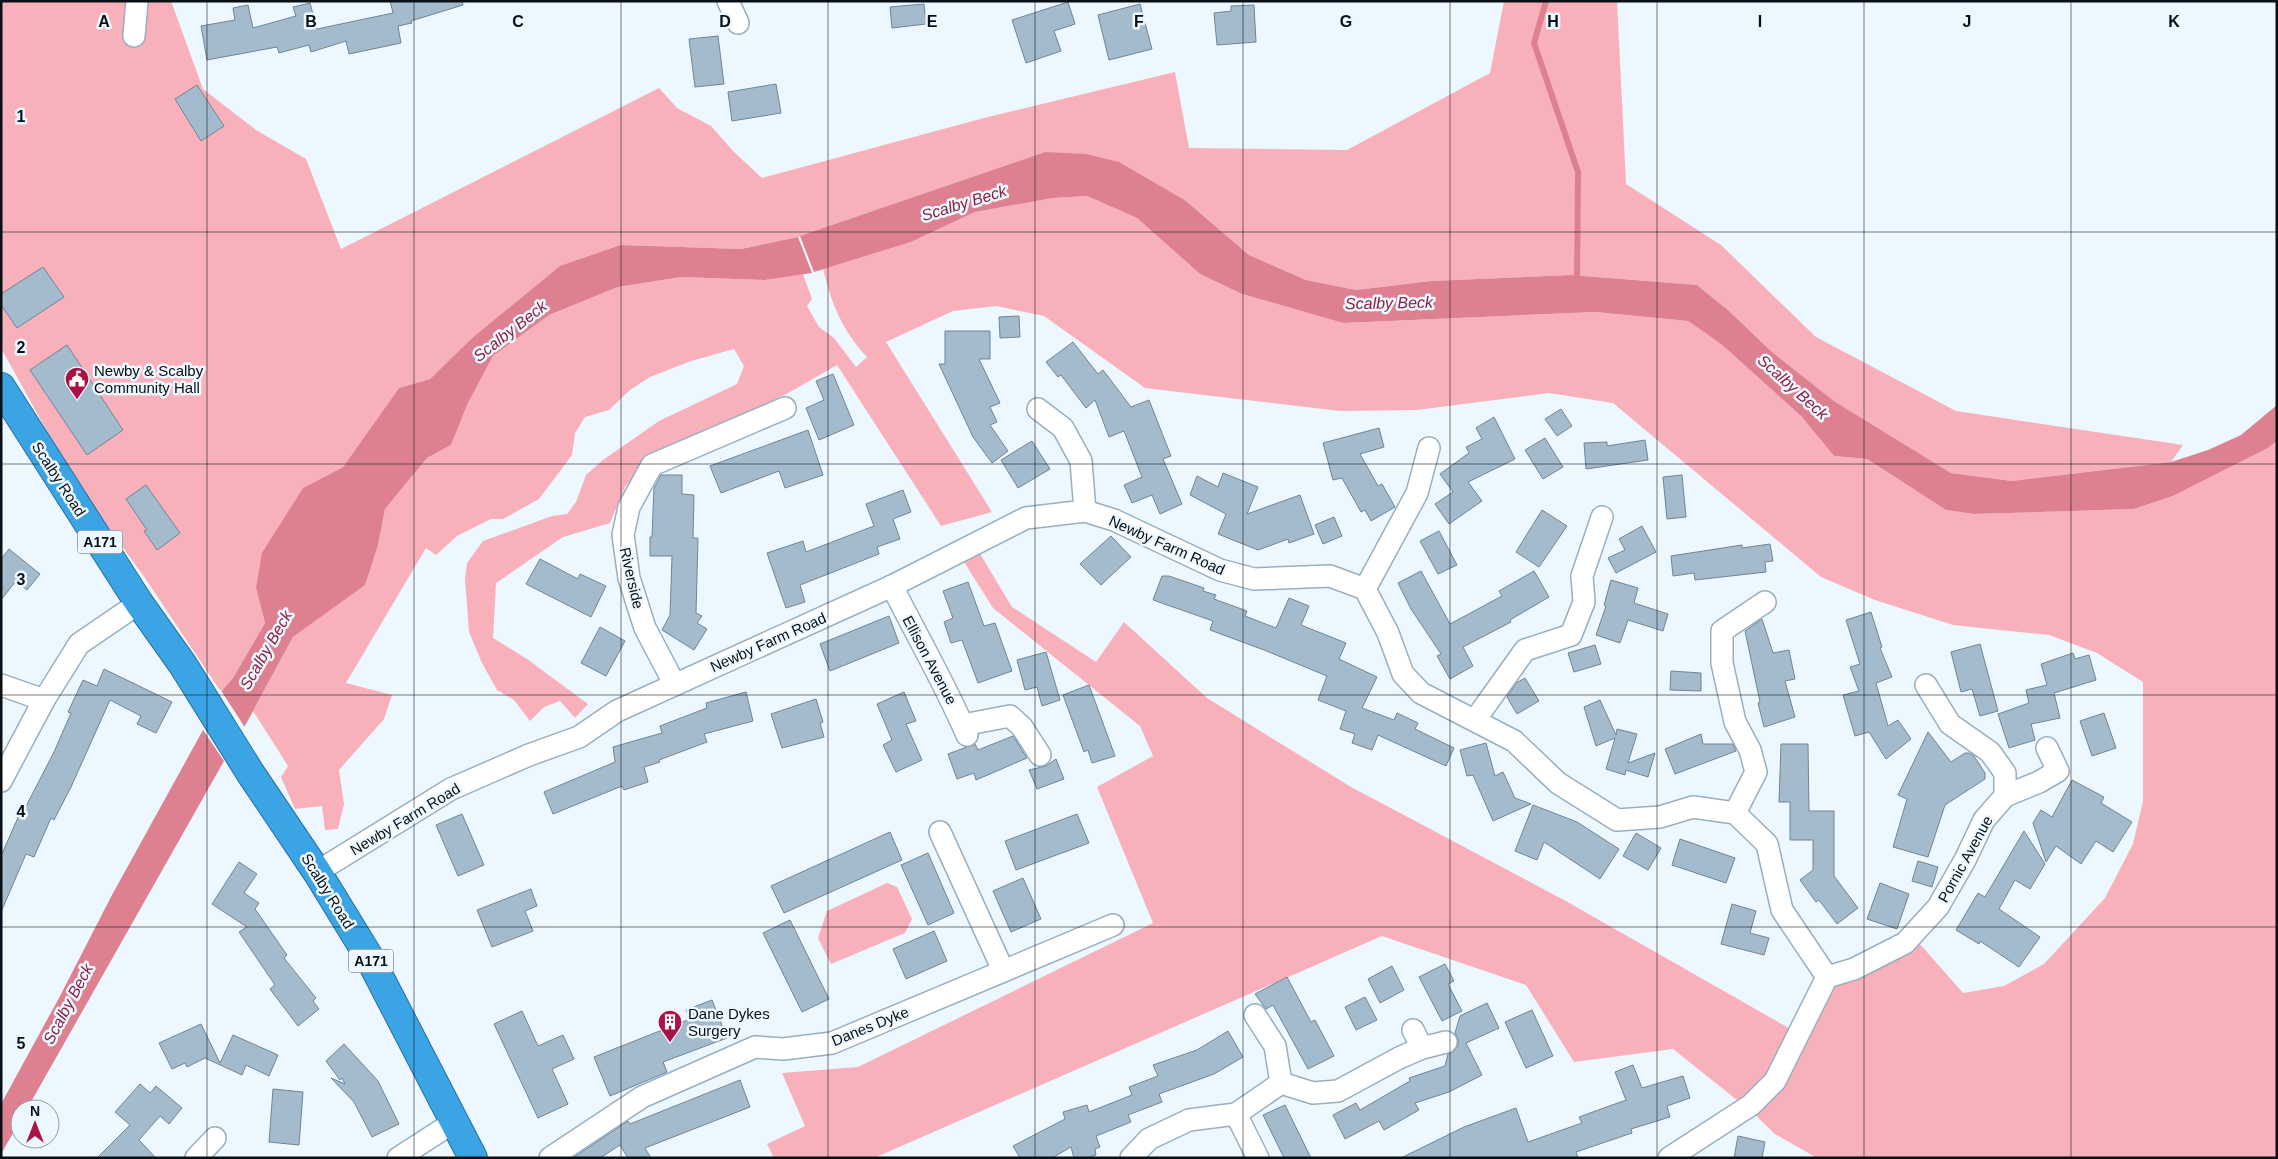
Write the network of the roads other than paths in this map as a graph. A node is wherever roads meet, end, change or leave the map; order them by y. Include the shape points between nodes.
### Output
1 (137, 1) edge
2 (728, 1) edge
3 (738, 23) dead end
4 (134, 36) dead end
5 (1, 387) edge
6 (785, 408) dead end
7 (1038, 409) dead end
8 (1429, 448) dead end
9 (1085, 511) junction
10 (1602, 517) dead end
11 (892, 586) junction
12 (1365, 589) junction
13 (1765, 602) dead end
14 (139, 604) junction
15 (1, 685) edge
16 (674, 685) junction
17 (1926, 685) dead end
18 (44, 700) junction
19 (1475, 720) junction
20 (2047, 748) dead end
21 (1040, 755) dead end
22 (1, 781) edge
23 (2005, 796) junction
24 (1734, 813) junction
25 (940, 832) dead end
26 (317, 872) junction
27 (1113, 925) dead end
28 (1003, 970) junction
29 (1827, 976) junction
30 (1255, 1016) dead end
31 (1446, 1042) dead end
32 (1281, 1083) junction
33 (1236, 1114) junction
34 (454, 1122) junction
35 (215, 1138) dead end
36 (196, 1158) edge
37 (398, 1158) edge
38 (473, 1158) edge
39 (550, 1158) edge
40 (1131, 1158) edge
41 (1258, 1158) edge
42 (1669, 1158) edge

1 - 4 street
2 - 3 street
5 - 14 highway, Scalby Road / A171
6 - 16 street, Riverside via 652,465 630,506 623,535 630,578 645,628
7 - 9 street via 1063,428 1080,461
8 - 12 street via 1417,493
9 - 11 street, Newby Farm Road via 1026,518
9 - 12 street, Newby Farm Road via 1114,520 1220,570 1254,579 1330,576
10 - 19 street via 1582,576 1584,602 1571,635 1525,650
11 - 16 street, Newby Farm Road
11 - 21 street, Ellison Avenue via 965,730 1010,716 1022,727
12 - 19 street via 1388,633 1403,674 1421,694
13 - 24 street via 1722,631 1722,663 1734,722 1750,750 1756,772
14 - 18 street via 79,644
14 - 26 highway, Scalby Road / A171
15 - 18 street
16 - 26 street, Newby Farm Road via 617,711 579,736 451,789
17 - 23 street via 1950,724 1990,752 2005,773
18 - 22 street
19 - 24 street via 1514,741 1558,783 1617,820 1660,818 1693,807
20 - 23 street via 2058,771
23 - 29 street, Pornic Avenue via 1984,820 1938,907 1905,943 1854,969
24 - 29 street via 1767,844 1782,910
25 - 28 street
26 - 34 highway, Scalby Road / A171 via 369,958
27 - 28 street, Danes Dyke
28 - 39 street, Danes Dyke via 832,1043 784,1049 755,1047 642,1098
29 - 42 street via 1775,1081 1751,1105
30 - 32 street via 1274,1046
31 - 32 street via 1418,1039 1338,1091 1313,1093
32 - 33 street
33 - 40 street via 1189,1120 1149,1139
33 - 41 street
34 - 37 street
34 - 38 highway, Scalby Road / A171
35 - 36 street

